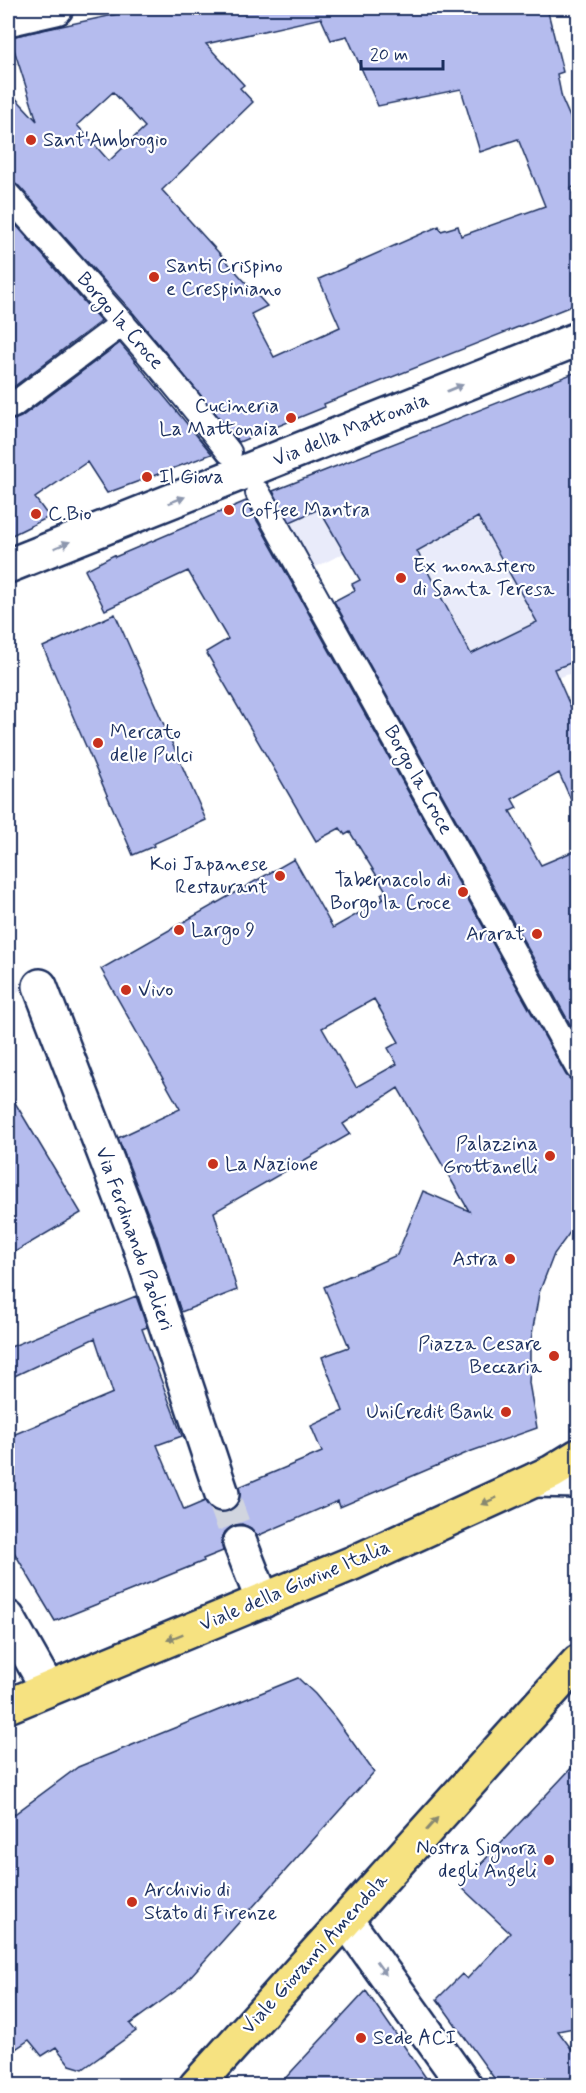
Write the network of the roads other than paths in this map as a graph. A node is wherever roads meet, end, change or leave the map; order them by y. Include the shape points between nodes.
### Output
1 (56, 8) edge
2 (8, 19) edge
3 (8, 195) edge
4 (123, 323) junction
5 (579, 339) edge
6 (8, 402) edge
7 (229, 452) dead end
8 (258, 493) dead end
9 (8, 566) edge
10 (40, 986) dead end
11 (579, 1068) edge
12 (579, 1456) edge
13 (535, 1480) junction
14 (579, 1480) edge
15 (222, 1494) tunnel mouth
16 (240, 1543) tunnel mouth
17 (263, 1601) junction
18 (8, 1618) edge
19 (579, 1662) edge
20 (48, 1689) junction
21 (8, 1706) edge
22 (346, 1920) junction
23 (196, 2085) edge
24 (465, 2085) edge

1 - 2 street
3 - 4 street, Borgo la Croce
4 - 6 street via 12,406
4 - 7 street, Borgo la Croce
9 -> 5 street, Via della Mattonaia
8 - 11 street, Borgo la Croce
10 - 15 street, Via Ferdinando Paolieri via 138,1240
12 - 13 main road, Viale della Giovine Italia
13 - 14 street
13 -> 17 main road, Viale della Giovine Italia
16 - 17 street
17 -> 20 main road, Viale della Giovine Italia
18 - 20 street
22 -> 19 main road, Viale Giovanni Amendola
20 - 21 main road, Viale della Giovine Italia
22 - 23 main road, Viale Giovanni Amendola
22 -> 24 street

